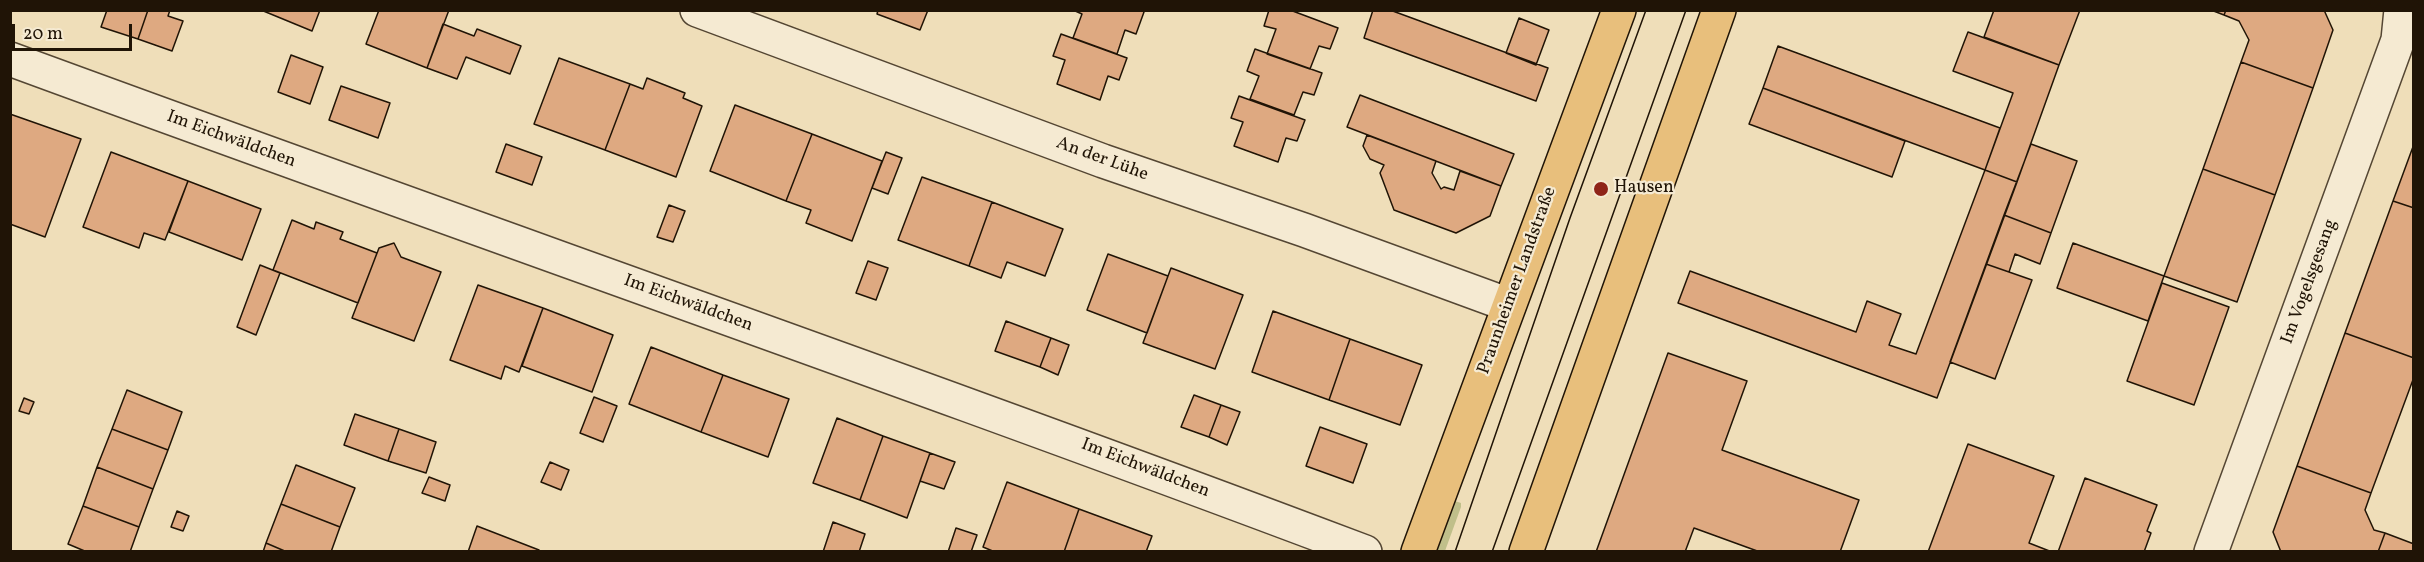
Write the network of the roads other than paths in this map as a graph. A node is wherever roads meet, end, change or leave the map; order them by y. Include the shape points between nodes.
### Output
1 (697, 10) edge
2 (1619, 10) edge
3 (1719, 10) edge
4 (2401, 10) edge
5 (10, 59) edge
6 (1509, 305) junction
7 (1365, 552) edge
8 (1418, 552) edge
9 (1526, 552) edge
10 (2211, 552) edge

1 - 6 street, An der Lühe via 1103,161
2 - 6 main road, Praunheimer Landstraße
3 - 9 main road
4 - 10 street, Im Vogelsgesang via 2398,40
5 - 7 street, Im Eichwäldchen via 1080,444
6 - 8 main road, Praunheimer Landstraße

